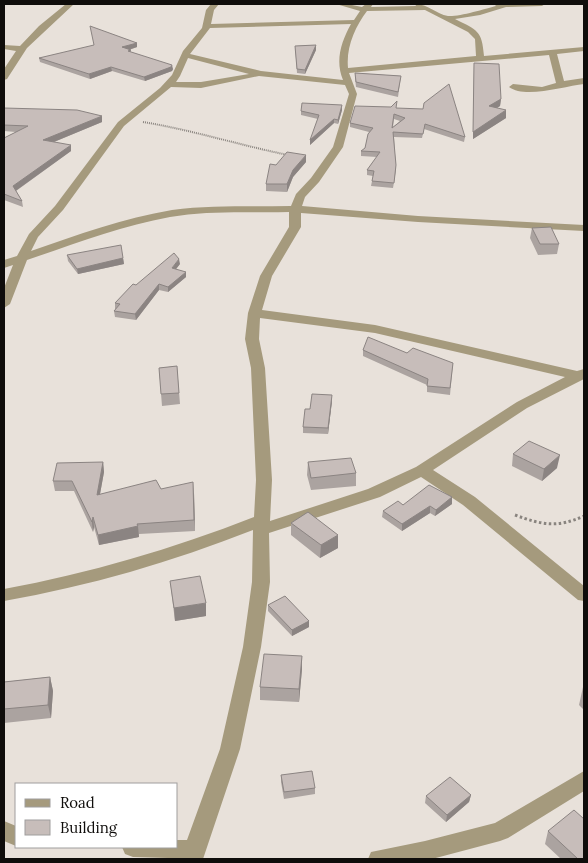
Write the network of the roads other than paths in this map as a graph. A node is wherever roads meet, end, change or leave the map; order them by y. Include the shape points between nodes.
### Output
1 (70, 4) edge
2 (215, 4) edge
3 (339, 4) edge
4 (497, 4) edge
5 (542, 4) edge
6 (422, 6) edge
7 (506, 6) junction
8 (366, 7) edge
9 (448, 18) junction
10 (357, 22) junction
11 (206, 26) junction
12 (4, 47) edge
13 (22, 49) junction
14 (584, 49) edge
15 (552, 51) junction
16 (185, 55) junction
17 (480, 58) junction
18 (344, 71) junction
19 (261, 74) junction
20 (4, 77) edge
21 (584, 81) edge
22 (349, 83) junction
23 (168, 84) junction
24 (560, 84) junction
25 (512, 87) dead end
26 (295, 209) junction
27 (584, 228) edge
28 (21, 259) junction
29 (4, 264) edge
30 (4, 304) edge
31 (254, 312) junction
32 (582, 374) edge
33 (422, 470) junction
34 (261, 525) junction
35 (4, 595) edge
36 (584, 595) edge
37 (584, 780) edge
38 (140, 848) edge
39 (448, 852) edge
40 (193, 855) edge
41 (379, 859) edge

1 - 13 street via 46,23
2 - 11 street
3 - 8 street
4 - 7 street
5 - 7 street
6 - 8 street
6 - 9 street
7 - 9 street via 480,14
8 - 10 street
9 - 17 street via 471,30 479,39
10 - 11 street
10 - 18 street via 344,50
11 - 16 street
12 - 13 street
13 - 20 street
14 - 15 street
15 - 17 street
15 - 24 street
16 - 19 street
16 - 23 street via 176,76
17 - 18 street
18 - 22 street
19 - 22 street
19 - 23 street via 200,85
21 - 24 street
22 - 26 street via 353,94 338,147 300,196
23 - 28 street via 126,120 59,208 33,236
24 - 25 street via 542,90
26 - 27 street
26 - 28 street via 170,214 92,233
26 - 31 street via 295,227 266,276
28 - 29 street
28 - 30 street
31 - 32 street via 375,329
31 - 34 street via 252,339 258,368 264,480
32 - 33 street via 522,405
33 - 34 street via 374,493
33 - 36 street via 468,501
34 - 35 street via 128,566
34 - 40 street via 261,582 252,647 230,749
37 - 39 street via 500,831
38 - 40 street
39 - 41 street

